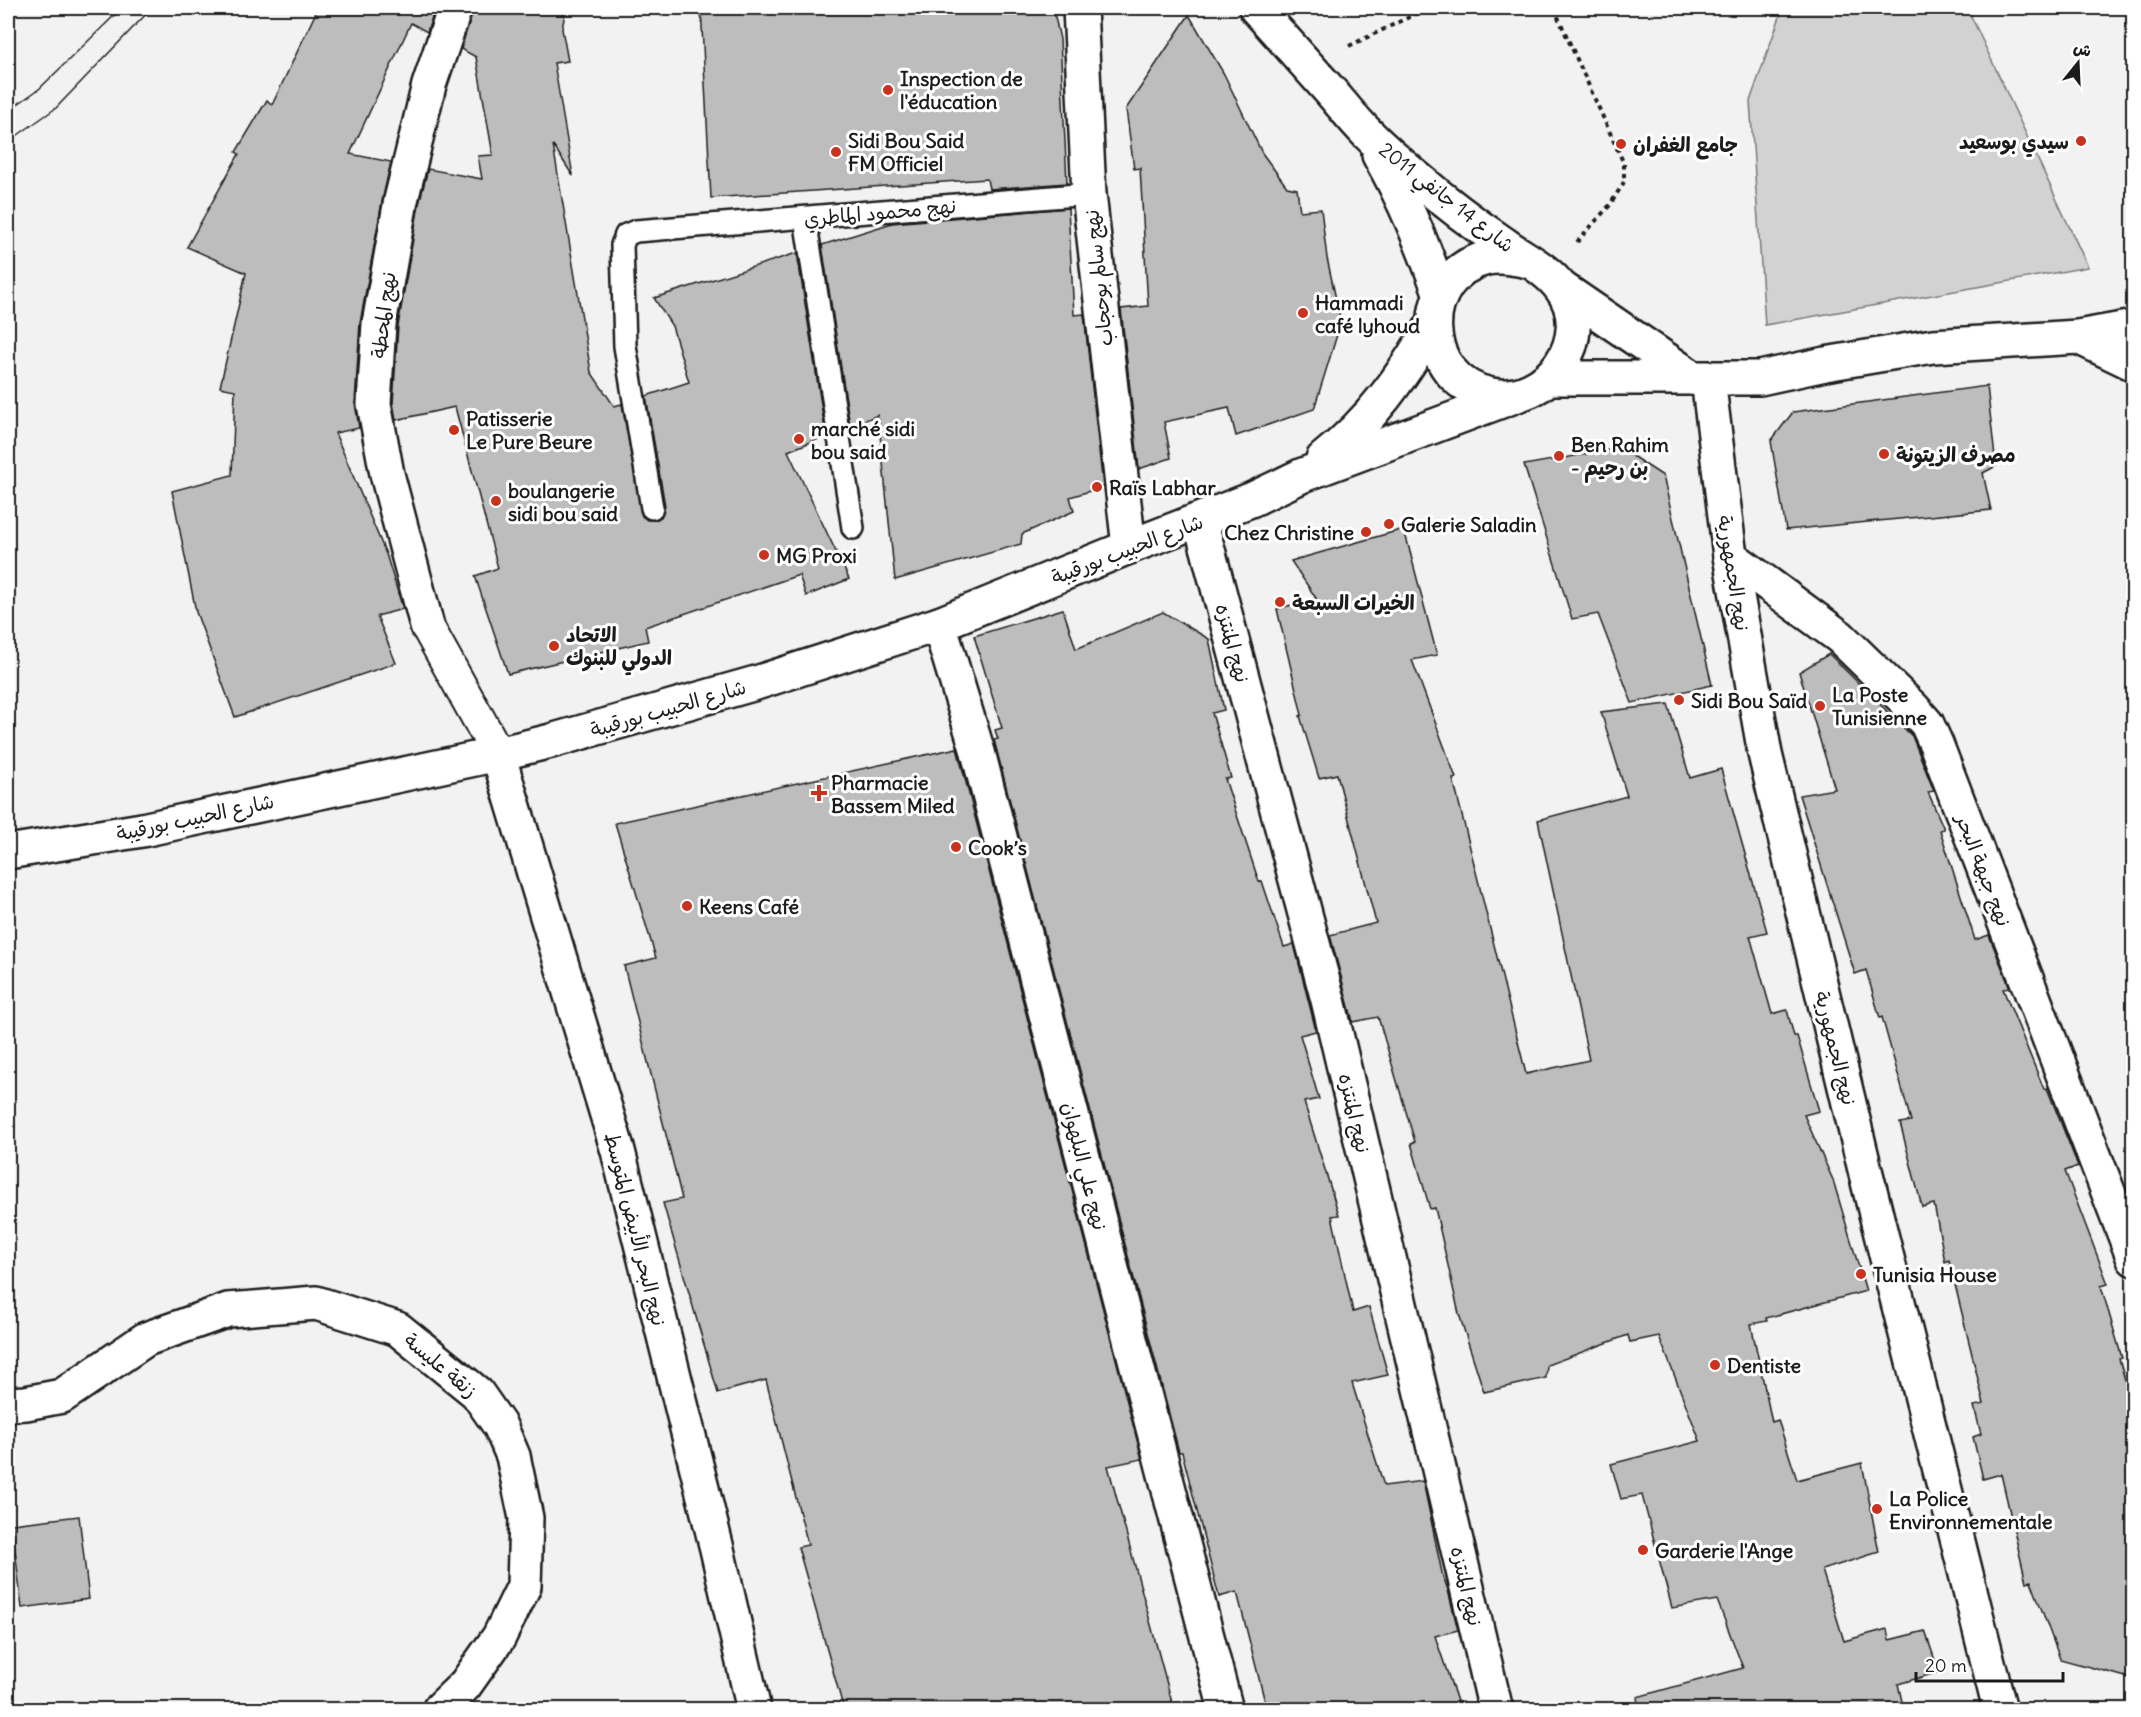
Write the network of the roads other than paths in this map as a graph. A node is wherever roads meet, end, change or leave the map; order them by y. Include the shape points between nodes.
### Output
1 (455, 8) edge
2 (1080, 8) edge
3 (1256, 8) edge
4 (1366, 133) junction
5 (1089, 194) junction
6 (805, 218) junction
7 (1546, 275) junction
8 (1437, 309) junction
9 (2133, 327) edge
10 (2078, 338) junction
11 (2133, 364) edge
12 (1550, 378) junction
13 (1701, 379) junction
14 (1517, 395) junction
15 (1303, 475) junction
16 (652, 508) dead end
17 (1200, 520) junction
18 (853, 528) dead end
19 (1129, 547) junction
20 (1730, 556) junction
21 (939, 624) junction
22 (427, 626) joint
23 (498, 753) junction
24 (8, 852) edge
25 (2133, 1259) edge
26 (8, 1404) edge
27 (439, 1710) edge
28 (754, 1710) edge
29 (1226, 1710) edge
30 (1496, 1710) edge
31 (2000, 1710) edge

1 - 22 street, نهج المحطة via 429,85 400,200 379,324 374,404 387,474
2 - 5 street, نهج سالم بوحجاب
3 - 4 street, شارع 14 جانفي 2011
4 - 7 street, شارع 14 جانفي 2011 via 1471,222
4 - 8 street, شارع 14 جانفي 2011 via 1396,184 1420,238
5 - 6 lane, نهج محمود الماطري
5 - 19 street, نهج سالم بوحجاب
6 - 16 lane, نهج محمود الماطري via 636,231 626,235 622,245 625,346
6 - 18 lane
7 - 8 street via 1508,257 1488,258 1453,278
7 - 12 street via 1571,308 1574,326 1563,363
7 - 13 street, شارع 14 جانفي 2011
8 - 14 street via 1437,348 1449,370 1468,387 1492,395
8 - 15 street, شارع الحبيب بورقيبة via 1408,367 1377,408 1342,444
9 - 10 street
10 - 11 street
10 - 13 street via 1933,346 1760,378
12 - 13 street
12 - 14 street
13 - 20 street, نهج الجمهورية
14 - 15 street, شارع الحبيب بورقيبة
15 - 17 street, شارع الحبيب بورقيبة
17 - 19 street, شارع الحبيب بورقيبة
17 - 30 street, نهج المنتزه via 1328,1000
19 - 21 street, شارع الحبيب بورقيبة
20 - 25 street, نهج جبهة البحر via 1840,637 1926,724
20 - 31 street, نهج الجمهورية via 1765,754
21 - 23 street, شارع الحبيب بورقيبة via 756,682
21 - 29 street, نهج علي البلهوان via 978,752
22 - 23 street
23 - 24 street, شارع الحبيب بورقيبة via 142,830
23 - 28 street, نهج البحر الأبيض المتوسط via 618,1151
26 - 27 street, زنقة عليسة via 63,1396 146,1339 228,1310 316,1304 398,1329 477,1392 500,1426 513,1456 526,1518 524,1586 499,1637 465,1685

